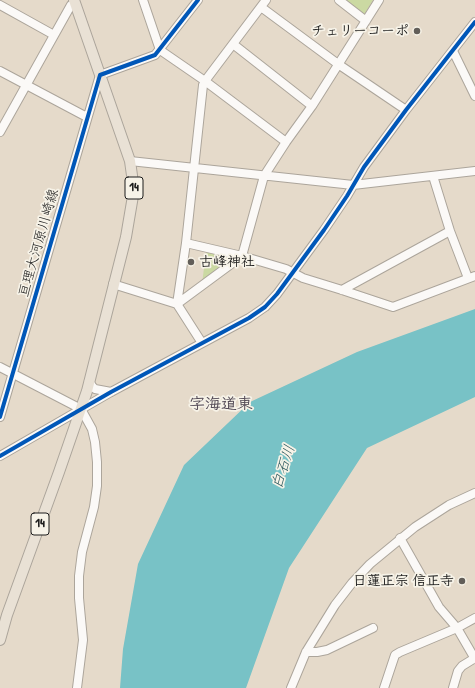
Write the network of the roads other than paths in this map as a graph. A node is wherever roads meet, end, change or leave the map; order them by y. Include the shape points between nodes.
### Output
1 (143, 0) edge
2 (198, 0) edge
3 (266, 0) edge
4 (339, 0) edge
5 (380, 0) edge
6 (75, 1) edge
7 (0, 5) edge
8 (261, 7) junction
9 (366, 20) junction
10 (475, 22) edge
11 (54, 35) junction
12 (233, 44) junction
13 (160, 50) junction
14 (453, 51) junction
15 (338, 64) junction
16 (0, 71) edge
17 (100, 75) junction
18 (205, 81) junction
19 (26, 85) junction
20 (475, 96) edge
21 (312, 106) junction
22 (406, 110) junction
23 (88, 116) junction
24 (1, 126) edge
25 (286, 142) junction
26 (130, 161) junction
27 (195, 168) junction
28 (475, 171) edge
29 (264, 176) junction
30 (433, 176) junction
31 (353, 185) junction
32 (450, 231) junction
33 (186, 243) junction
34 (242, 256) junction
35 (293, 273) junction
36 (472, 277) edge
37 (114, 284) junction
38 (342, 290) junction
39 (177, 304) junction
40 (202, 344) junction
41 (0, 367) edge
42 (12, 374) junction
43 (90, 381) junction
44 (111, 392) junction
45 (3, 395) edge
46 (81, 409) junction
47 (0, 417) edge
48 (0, 456) edge
49 (475, 493) edge
50 (400, 538) junction
51 (475, 618) edge
52 (2, 622) edge
53 (374, 628) dead end
54 (457, 628) junction
55 (0, 640) edge
56 (306, 652) junction
57 (475, 658) edge
58 (77, 688) edge
59 (291, 688) edge
60 (384, 688) edge
61 (453, 688) edge

1 - 13 street
2 - 13 street
3 - 8 street
4 - 9 street
5 - 9 street
6 - 11 street
6 - 17 main road, 14
7 - 11 street
8 - 12 street
8 - 15 street
9 - 15 street
10 - 14 street
11 - 19 street
12 - 18 street
12 - 21 street
13 - 17 street via 155,55
13 - 18 street
14 - 20 street
14 - 22 street
15 - 21 street
15 - 22 street
16 - 19 street
17 - 23 street, 亘理大河原川崎線
17 - 26 main road, 14
18 - 25 street
18 - 27 street
19 - 23 street
19 - 24 street
21 - 25 street
22 - 31 street
23 - 42 street, 亘理大河原川崎線
25 - 29 street
26 - 27 street
26 - 37 main road, 14 via 134,190 132,206
27 - 29 street
27 - 33 street
28 - 30 street
29 - 31 street
29 - 34 street
30 - 31 street
30 - 32 street
31 - 35 street
32 - 36 street
32 - 38 street
33 - 34 street
33 - 39 street
34 - 35 street
34 - 39 street
35 - 38 street
35 - 40 street via 265,307
36 - 38 street via 393,307
37 - 39 street
37 - 43 main road, 14
39 - 40 street
40 - 44 street
41 - 42 street
42 - 45 street, 亘理大河原川崎線
42 - 46 street
43 - 44 street via 95,389
43 - 46 main road, 14
44 - 46 street
45 - 47 street, 亘理大河原川崎線
46 - 48 street
46 - 52 main road, 14
46 - 58 street via 92,428 95,442 97,486 79,576 83,640
49 - 50 street via 449,506
50 - 54 street via 439,607
50 - 56 street via 352,583
51 - 54 street
52 - 55 main road, 14
53 - 56 street via 327,650
54 - 57 street
54 - 60 street via 395,655
56 - 59 street
57 - 61 street via 458,671

